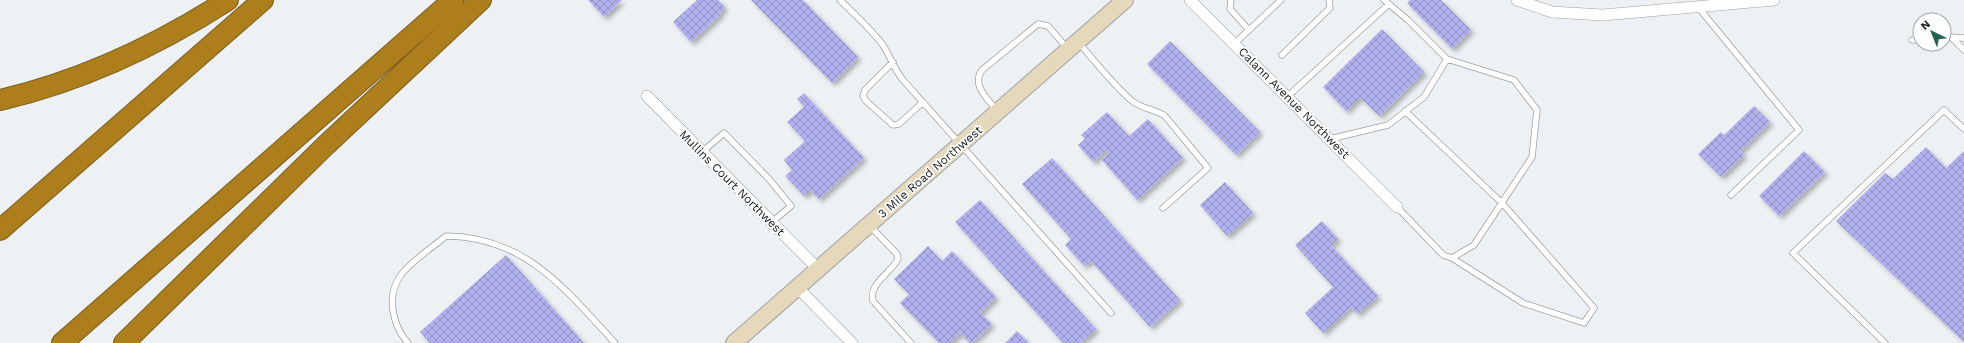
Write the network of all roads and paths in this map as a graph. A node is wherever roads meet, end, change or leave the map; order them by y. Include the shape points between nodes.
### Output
1 (228, 0) edge
2 (263, 0) edge
3 (453, 0) edge
4 (480, 0) edge
5 (840, 0) edge
6 (1125, 0) edge
7 (1190, 0) edge
8 (1232, 0) edge
9 (1281, 0) edge
10 (1329, 0) edge
11 (1384, 0) edge
12 (1517, 0) edge
13 (1774, 0) edge
14 (1389, 4) junction
15 (1698, 6) junction
16 (1248, 30) junction
17 (1952, 37) edge
18 (1952, 38) edge
19 (1964, 38) edge
20 (1234, 44) junction
21 (1073, 46) junction
22 (1964, 50) edge
23 (1282, 55) dead end
24 (1447, 59) junction
25 (893, 62) junction
26 (646, 96) dead end
27 (1287, 97) junction
28 (0, 100) edge
29 (923, 102) junction
30 (1405, 111) junction
31 (998, 112) junction
32 (1964, 129) edge
33 (1329, 139) junction
34 (961, 144) junction
35 (702, 152) junction
36 (1731, 195) dead end
37 (1502, 203) junction
38 (1397, 207) joint
39 (1163, 208) dead end
40 (772, 222) junction
41 (869, 224) junction
42 (0, 230) edge
43 (1452, 258) junction
44 (818, 269) junction
45 (797, 287) junction
46 (1111, 313) dead end
47 (62, 343) edge
48 (124, 343) edge
49 (408, 343) edge
50 (615, 343) edge
51 (734, 343) edge
52 (852, 343) edge
53 (911, 343) edge
54 (1885, 343) edge

1 - 28 highway via 184,28 138,52 80,75
2 - 42 highway
3 - 47 highway
4 - 48 highway via 325,146
5 - 25 lane via 881,43
6 - 21 main road, 3 Mile Road Northwest
7 - 20 street, Calann Avenue Northwest
8 - 16 lane via 1230,9
9 - 16 lane
10 - 23 lane via 1330,8
11 - 14 lane
12 - 15 street via 1552,12 1603,14
13 - 15 street
14 - 24 lane
14 - 27 lane
15 - 36 lane via 1799,130
16 - 20 lane
17 - 19 lane
18 - 22 lane
20 - 27 street, Calann Avenue Northwest
21 - 31 main road, 3 Mile Road Northwest
21 - 31 lane via 1048,26 1038,24 982,70 977,82
21 - 39 lane via 1132,101 1165,116 1208,168
24 - 30 lane via 1424,97
24 - 37 lane via 1514,80 1537,110 1532,157
25 - 29 lane via 897,73
25 - 29 lane via 865,90 863,96 866,101 893,125 899,124
26 - 35 street, Mullins Court Northwest
27 - 33 street, Calann Avenue Northwest
29 - 34 lane
30 - 33 lane via 1388,125
30 - 37 lane
31 - 34 main road, 3 Mile Road Northwest
32 - 54 lane via 1944,110 1793,253
33 - 38 street, Calann Avenue Northwest
34 - 41 main road, 3 Mile Road Northwest
34 - 46 lane
35 - 40 street, Mullins Court Northwest
35 - 40 lane via 724,133 769,179 791,206
37 - 43 lane via 1474,245
37 - 43 lane via 1594,308 1584,323 1523,303
38 - 43 lane via 1443,255
40 - 44 street, Mullins Court Northwest
41 - 44 main road, 3 Mile Road Northwest
41 - 53 lane via 897,254 898,259 873,288 871,295
44 - 45 main road, 3 Mile Road Northwest
45 - 51 main road, 3 Mile Road Northwest
45 - 52 street
49 - 50 lane via 393,314 392,292 401,274 446,236 468,236 520,253 558,282

